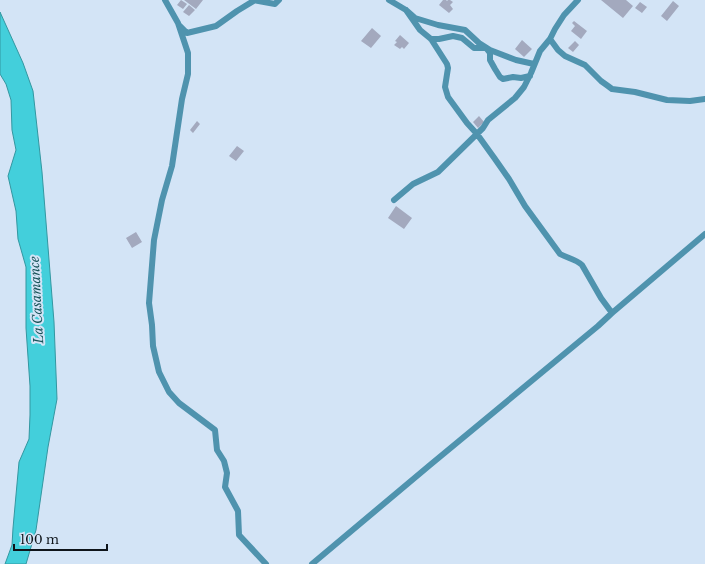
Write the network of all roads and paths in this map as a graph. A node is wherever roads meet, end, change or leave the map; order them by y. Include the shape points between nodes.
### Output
1 (165, 0) edge
2 (254, 0) edge
3 (279, 0) edge
4 (389, 0) edge
5 (578, 0) edge
6 (406, 10) junction
7 (178, 23) junction
8 (431, 39) junction
9 (550, 39) junction
10 (486, 48) junction
11 (534, 64) junction
12 (530, 76) junction
13 (705, 99) edge
14 (477, 134) junction
15 (394, 200) dead end
16 (705, 234) edge
17 (612, 313) junction
18 (266, 564) edge
19 (312, 564) edge

1 - 7 street
2 - 3 street via 275,4
2 - 7 street via 216,26 187,33
4 - 6 street
5 - 9 street via 564,15
6 - 8 street via 420,30
6 - 10 street via 415,18 465,30
7 - 18 street via 188,53 188,74 172,166 154,240 149,303 153,346 159,372 169,392 216,430 217,450 224,461 226,473 225,487 238,511 239,535
8 - 10 street via 439,40 453,36 462,38 474,48
8 - 14 street via 447,64 445,87 448,97
9 - 11 street
9 - 13 street via 565,56 585,65 612,88 666,100
10 - 11 street
10 - 12 street via 494,69 503,79
11 - 12 street
12 - 14 street via 515,98 488,120
14 - 15 street via 438,172 413,184
14 - 17 street via 560,254 582,265
16 - 17 street
17 - 19 street

